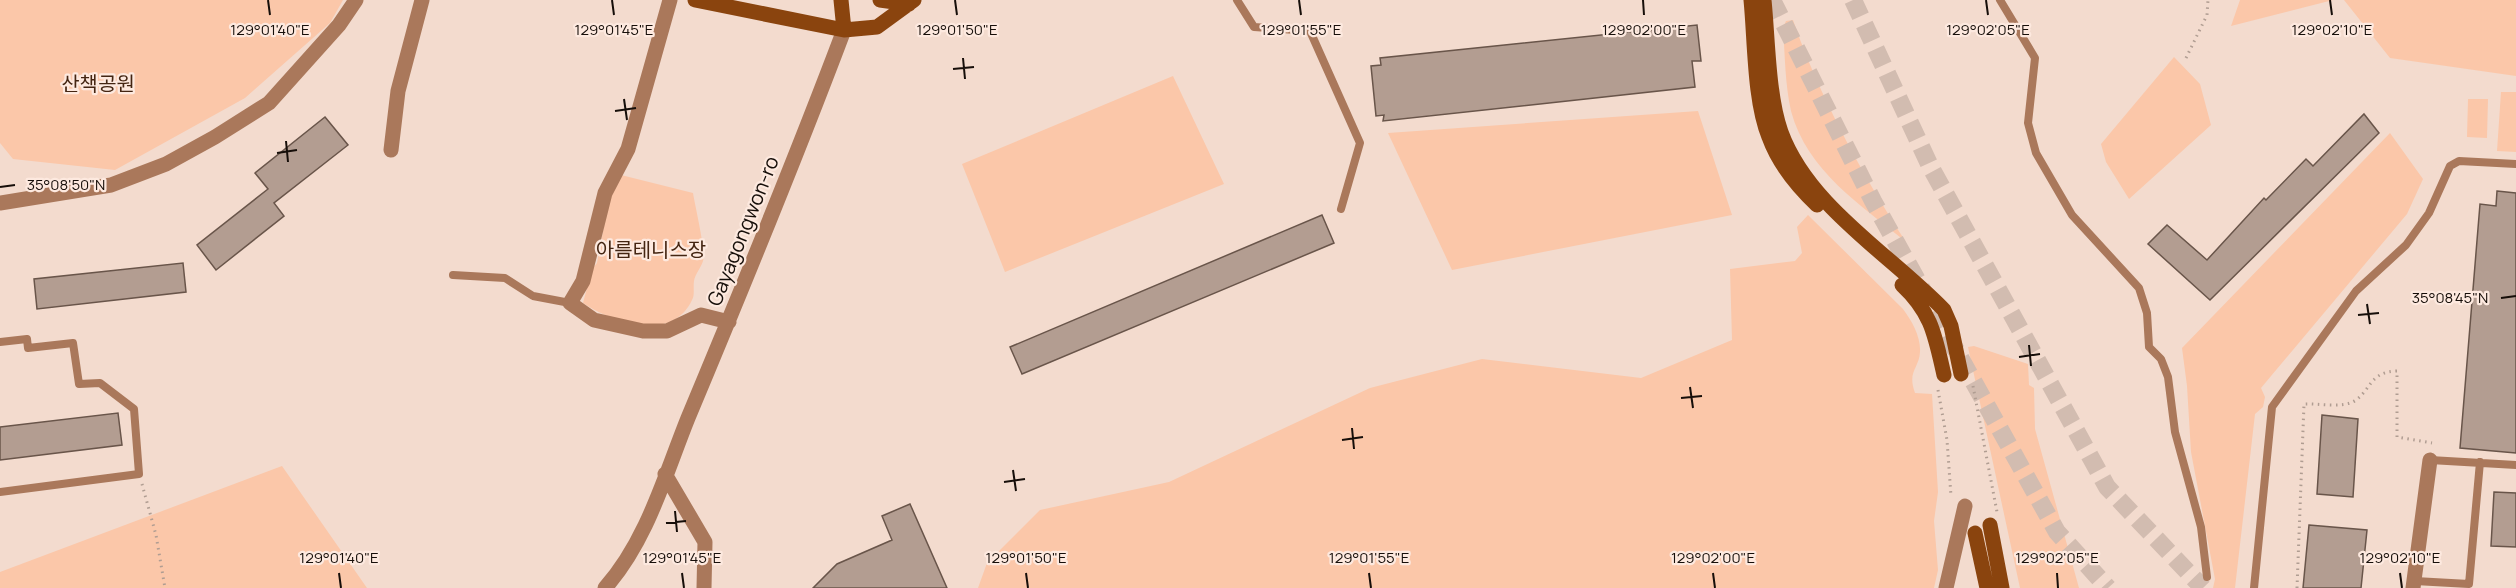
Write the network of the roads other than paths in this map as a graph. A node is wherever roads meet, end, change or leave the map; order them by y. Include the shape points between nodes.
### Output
1 (356, 0) edge
2 (422, 0) edge
3 (670, 0) edge
4 (695, 0) edge
5 (841, 0) edge
6 (880, 0) edge
7 (1237, 0) edge
8 (1751, 0) edge
9 (1764, 0) edge
10 (2000, 0) edge
11 (911, 2) edge
12 (844, 30) junction
13 (391, 150) dead end
14 (2516, 164) edge
15 (0, 203) edge
16 (1341, 209) dead end
17 (453, 275) dead end
18 (570, 303) junction
19 (729, 322) junction
20 (0, 342) edge
21 (1960, 374) dead end
22 (1944, 375) dead end
23 (2430, 460) joint
24 (2480, 462) junction
25 (2516, 465) edge
26 (665, 474) junction
27 (0, 492) edge
28 (1958, 504) road end
29 (1990, 525) dead end
30 (1975, 533) dead end
31 (2207, 577) dead end
32 (2414, 584) edge
33 (605, 588) edge
34 (704, 588) edge
35 (1946, 588) edge
36 (1987, 588) edge
37 (2002, 588) edge
38 (2254, 588) edge

1 - 15 street via 339,25 269,103 215,137 166,164 111,185
2 - 13 street via 398,91
3 - 18 street via 628,149 605,193 583,281
4 - 12 street
5 - 12 street, Gayagongwon-ro
6 - 11 street
7 - 16 lane via 1254,27 1310,31 1360,143
8 - 22 street via 1768,137 1803,191 1916,298 1933,326
9 - 21 street via 1776,116 1790,151 1818,194 1944,310
10 - 31 lane via 2035,57 2028,123 2036,153 2072,215 2139,288 2147,313 2149,347 2161,359 2168,377 2175,432 2201,527
11 - 12 street via 877,27
12 - 19 street, Gayagongwon-ro
14 - 38 lane via 2459,161 2450,166 2429,213 2406,245 2356,291 2271,407
17 - 18 lane via 505,278 533,296
18 - 19 street via 594,320 643,331 667,331 701,315
19 - 26 street, Gayagongwon-ro
20 - 27 lane via 27,339 28,348 73,343 79,384 100,383 134,409 139,474
23 - 24 lane
23 - 32 street
24 - 25 lane
24 - 32 lane via 2469,584
26 - 33 street, Gayagongwon-ro via 622,569
26 - 34 street via 705,542
28 - 35 street
29 - 37 street
30 - 36 street

